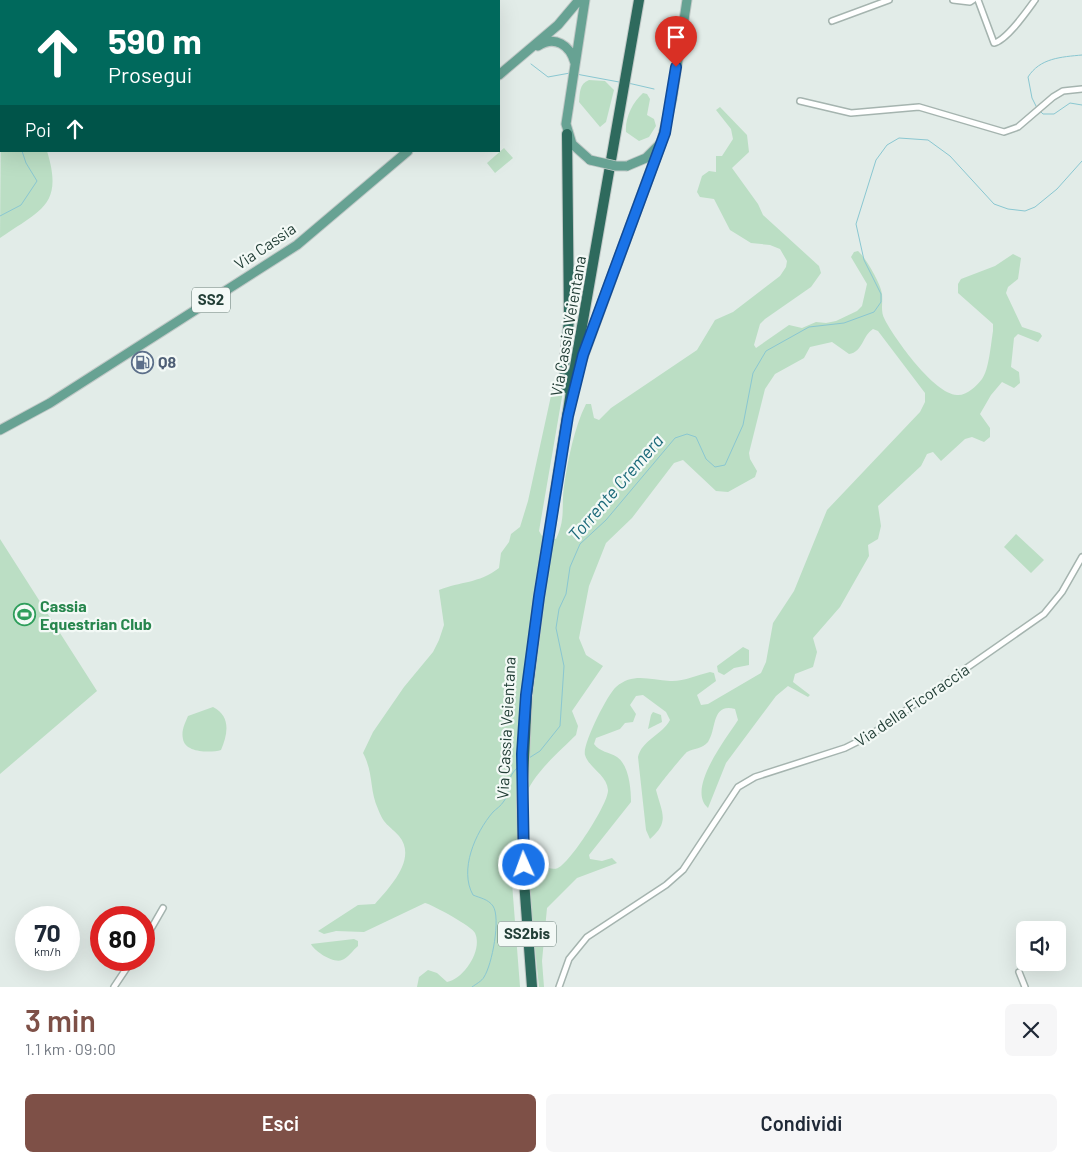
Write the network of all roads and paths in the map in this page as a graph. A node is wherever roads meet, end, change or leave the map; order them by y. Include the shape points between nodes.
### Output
1 (579, 0) edge
2 (585, 0) edge
3 (633, 0) edge
4 (640, 0) edge
5 (687, 0) edge
6 (889, 0) edge
7 (952, 0) edge
8 (972, 0) edge
9 (978, 0) edge
10 (1035, 0) edge
11 (832, 21) dead end
12 (529, 50) junction
13 (575, 71) junction
14 (500, 74) edge
15 (622, 78) junction
16 (1082, 89) edge
17 (620, 90) junction
18 (800, 100) dead end
19 (568, 134) junction
20 (661, 143) junction
21 (407, 152) edge
22 (566, 388) junction
23 (568, 416) junction
24 (0, 430) edge
25 (546, 532) junction
26 (1082, 557) edge
27 (521, 882) junction
28 (163, 908) dead end
29 (155, 922) edge
30 (125, 971) edge
31 (1019, 972) dead end
32 (114, 987) edge
33 (526, 987) edge
34 (532, 987) edge
35 (559, 987) edge
36 (1025, 987) edge

1 - 12 main road via 568,16
2 - 13 main road
3 - 15 highway, Via Cassia Veientana / SS2bis
4 - 15 highway, Via Cassia Veientana / SS2bis
5 - 20 main road via 669,116
6 - 11 street
7 - 8 street
9 - 10 street via 994,43 1011,29
12 - 13 main road via 548,41 561,43 571,51
12 - 14 main road
13 - 19 main road via 567,113
15 - 17 highway, Via Cassia Veientana / SS2bis
16 - 18 street via 1063,91 1026,121 1004,132 919,107 850,113
17 - 22 highway, Via Cassia Veientana / SS2bis
17 - 23 highway, Via Cassia Veientana / SS2bis
19 - 20 main road, bridge via 575,148 590,160 616,166 627,166 646,158
19 - 22 highway
20 - 23 highway via 583,355
21 - 24 main road, Via Cassia / SS2 via 297,245 50,403
22 - 25 highway, Via Cassia Veientana / SS2bis
23 - 25 highway, Via Cassia Veientana / SS2bis
25 - 27 highway, Via Cassia Veientana / SS2bis via 527,632 516,755
26 - 35 street, Via della Ficoraccia via 1062,592 1041,616 869,736 841,750 755,777 738,787 680,874 587,937 569,959
27 - 33 highway, Via Cassia Veientana / SS2bis
27 - 34 highway, Via Cassia Veientana / SS2bis
28 - 29 street
30 - 32 street
31 - 36 street

